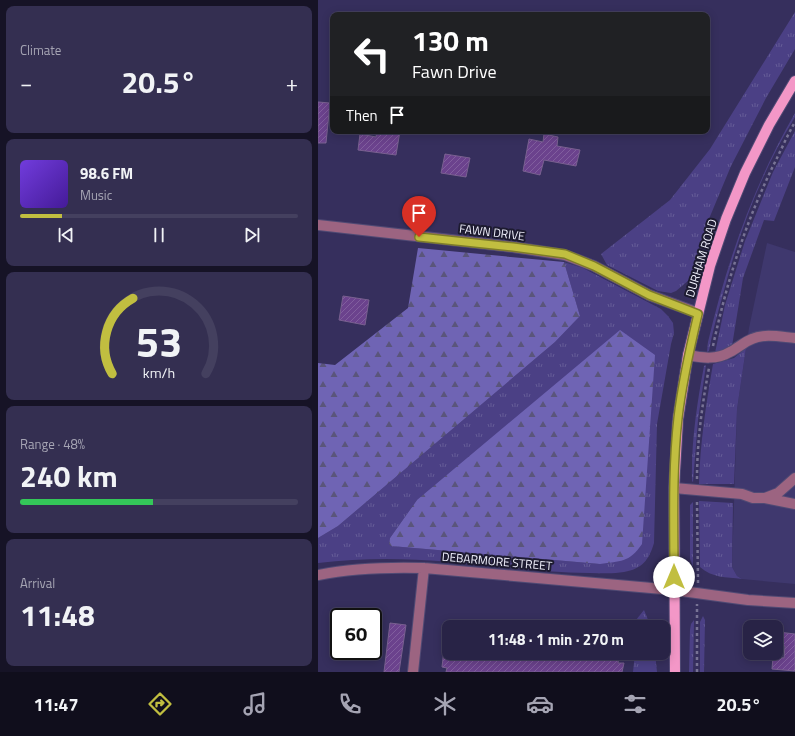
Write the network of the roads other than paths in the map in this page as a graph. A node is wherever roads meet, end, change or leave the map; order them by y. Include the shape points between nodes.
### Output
1 (795, 81) edge
2 (318, 225) edge
3 (698, 314) junction
4 (795, 338) edge
5 (688, 356) junction
6 (795, 478) edge
7 (674, 488) junction
8 (765, 498) junction
9 (795, 504) edge
10 (424, 568) junction
11 (318, 575) edge
12 (674, 590) junction
13 (795, 603) edge
14 (413, 672) edge
15 (675, 672) edge

1 - 3 main road, DURHAM ROAD via 745,173 710,266
2 - 3 street, FAWN DRIVE via 565,254 649,295
3 - 5 main road, DURHAM ROAD
4 - 5 street via 752,338 730,353 717,357
5 - 7 main road, DURHAM ROAD via 678,419
6 - 8 street via 778,493
7 - 8 street
7 - 12 main road, DURHAM ROAD
8 - 9 street
10 - 11 street, DEBARMORE STREET via 388,567
10 - 12 street, DEBARMORE STREET
10 - 14 street
12 - 13 street, DEBARMORE STREET via 748,600
12 - 15 main road, DURHAM ROAD

